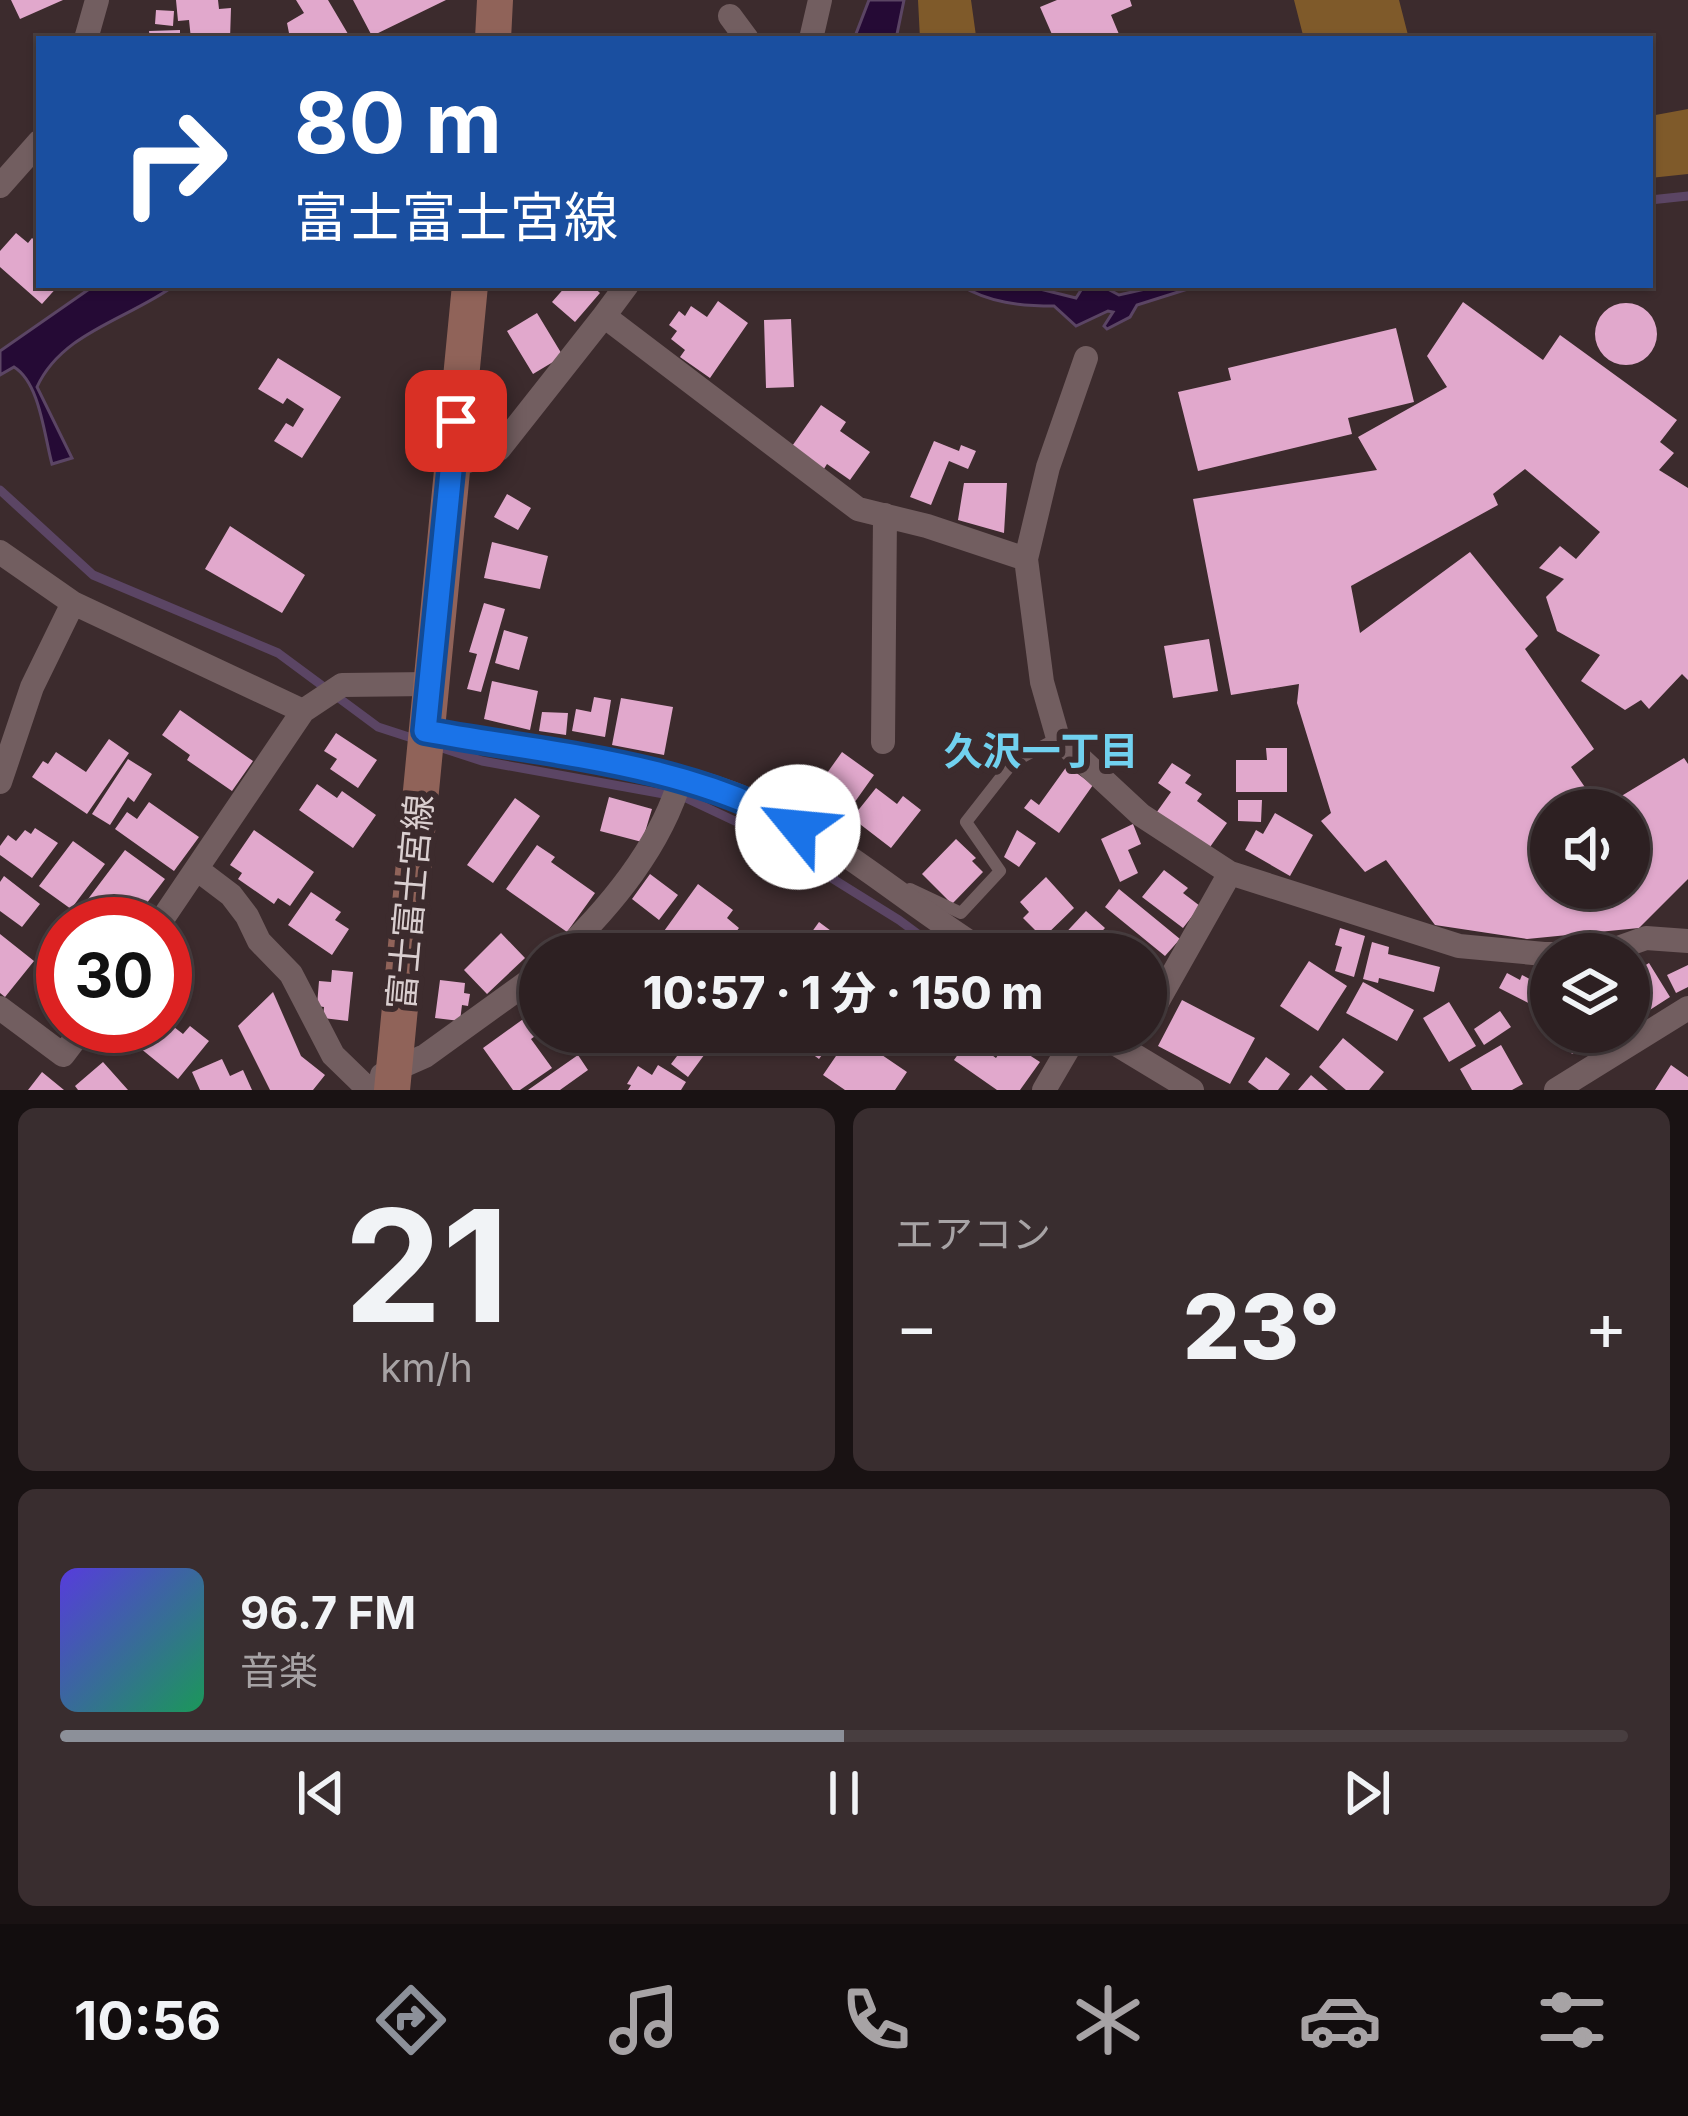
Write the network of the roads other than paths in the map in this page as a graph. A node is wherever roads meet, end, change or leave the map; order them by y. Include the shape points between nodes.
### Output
1 (97, 0) edge
2 (495, 0) edge
3 (820, 0) edge
4 (730, 16) dead end
5 (87, 36) edge
6 (493, 36) edge
7 (745, 36) edge
8 (812, 36) edge
9 (36, 145) edge
10 (0, 186) edge
11 (470, 288) edge
12 (625, 288) edge
13 (604, 316) junction
14 (1086, 358) dead end
15 (452, 466) junction
16 (884, 515) junction
17 (0, 552) edge
18 (1026, 560) junction
19 (73, 603) junction
20 (430, 684) junction
21 (303, 711) junction
22 (425, 731) junction
23 (1058, 738) junction
24 (883, 742) dead end
25 (0, 782) edge
26 (679, 783) junction
27 (198, 870) junction
28 (1230, 873) junction
29 (894, 892) junction
30 (178, 897) edge
31 (583, 933) edge
32 (956, 933) edge
33 (1688, 941) edge
34 (1167, 985) edge
35 (519, 988) edge
36 (0, 1008) edge
37 (1688, 1008) edge
38 (36, 1035) edge
39 (1066, 1053) edge
40 (1147, 1053) edge
41 (376, 1083) edge
42 (1044, 1090) edge
43 (1192, 1090) edge
44 (1556, 1090) edge

1 - 5 street
2 - 6 main road
3 - 8 street
4 - 7 street
9 - 10 street
11 - 15 main road, 富士富士宮線
12 - 13 street
13 - 15 street via 499,449
13 - 16 street via 858,509
14 - 18 street
15 - 20 main road, 富士富士宮線
16 - 18 street
16 - 24 street
17 - 19 street
18 - 23 street
19 - 21 street
19 - 25 street via 32,687
20 - 21 street via 342,685
20 - 22 main road, 富士富士宮線
21 - 27 street
22 - 26 street
22 - 41 main road, 富士富士宮線
23 - 28 street via 1141,814
23 - 29 lane via 1013,762 966,822 1000,871 961,913 902,886
26 - 29 street via 766,809
26 - 31 street via 641,860
27 - 30 street
27 - 41 street via 231,896 291,974 333,1055
28 - 33 street via 1459,946 1601,954 1646,938
28 - 34 street
29 - 32 street
35 - 41 street
36 - 38 street
37 - 44 street
39 - 42 street
40 - 43 street

